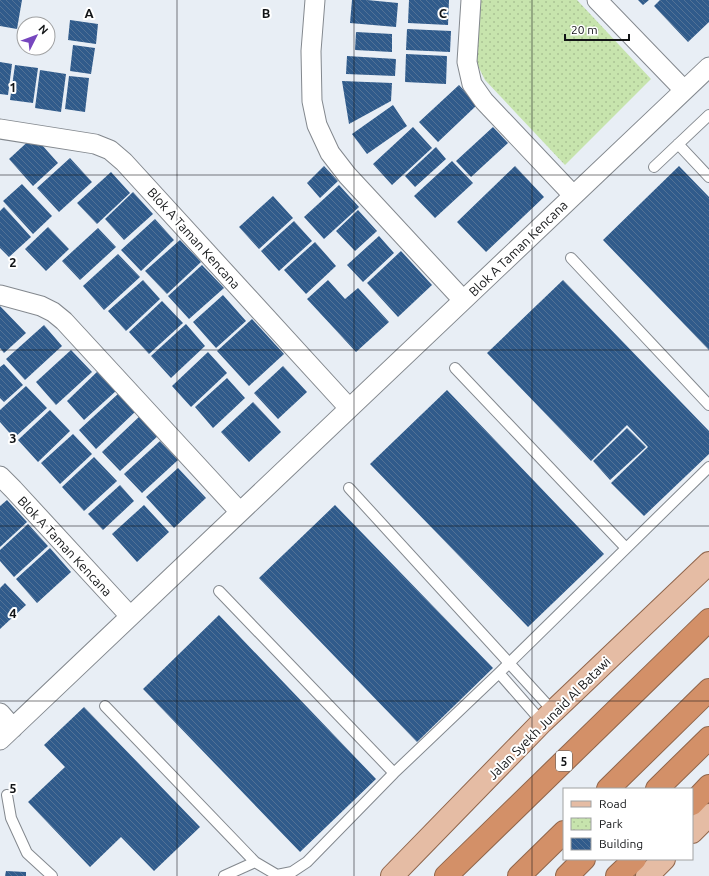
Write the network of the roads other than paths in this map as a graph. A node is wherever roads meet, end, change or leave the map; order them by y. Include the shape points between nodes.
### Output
1 (315, 0) edge
2 (470, 0) edge
3 (597, 0) edge
4 (709, 67) edge
5 (684, 90) junction
6 (709, 115) edge
7 (1, 131) edge
8 (678, 144) junction
9 (654, 167) dead end
10 (709, 177) edge
11 (573, 195) junction
12 (571, 258) dead end
13 (0, 295) edge
14 (463, 300) junction
15 (455, 368) dead end
16 (709, 404) edge
17 (349, 408) junction
18 (709, 467) edge
19 (0, 476) edge
20 (349, 488) dead end
21 (240, 512) junction
22 (626, 548) junction
23 (709, 563) edge
24 (219, 592) dead end
25 (130, 616) junction
26 (709, 620) edge
27 (509, 662) junction
28 (498, 674) junction
29 (709, 690) edge
30 (105, 706) dead end
31 (0, 714) edge
32 (548, 716) junction
33 (7, 734) edge
34 (709, 738) edge
35 (394, 773) junction
36 (709, 786) edge
37 (609, 788) edge
38 (658, 788) edge
39 (7, 795) dead end
40 (693, 803) edge
41 (709, 815) edge
42 (693, 831) edge
43 (563, 833) edge
44 (583, 860) edge
45 (634, 860) edge
46 (663, 860) edge
47 (255, 862) junction
48 (277, 875) edge
49 (52, 876) edge
50 (224, 876) edge
51 (392, 876) edge
52 (446, 876) edge
53 (519, 876) edge
54 (566, 876) edge
55 (617, 876) edge
56 (647, 876) edge

1 - 14 street, Blok A Taman Kencana via 311,51 312,101 317,125 330,153 347,175
2 - 11 street, Blok A Taman Kencana via 467,62 472,84 484,101
3 - 5 street
4 - 5 street, Blok A Taman Kencana
5 - 11 street, Blok A Taman Kencana
6 - 8 lane
7 - 17 street, Blok A Taman Kencana via 95,144 110,150 129,167
8 - 9 lane
8 - 10 lane
11 - 14 street, Blok A Taman Kencana
12 - 16 lane
13 - 21 street via 41,306 64,321
14 - 17 street, Blok A Taman Kencana
15 - 22 lane
17 - 21 street, Blok A Taman Kencana
18 - 22 lane
19 - 25 street, Blok A Taman Kencana
20 - 27 lane
21 - 25 street, Blok A Taman Kencana
22 - 27 lane
23 - 32 main road, Jalan Syekh Junaid Al Batawi
24 - 35 lane
25 - 33 street, Blok A Taman Kencana
26 - 52 highway, 5
27 - 28 lane
27 - 32 lane
28 - 32 lane
28 - 35 lane
29 - 37 highway
30 - 47 lane
31 - 33 street, Blok A Taman Kencana
32 - 51 main road, Jalan Syekh Junaid Al Batawi
34 - 38 highway
35 - 48 lane via 307,862 292,872
36 - 40 highway
39 - 49 lane via 11,818 27,853
41 - 42 main road
43 - 53 highway
44 - 54 highway
45 - 55 highway
46 - 56 main road
47 - 48 lane
47 - 50 lane

